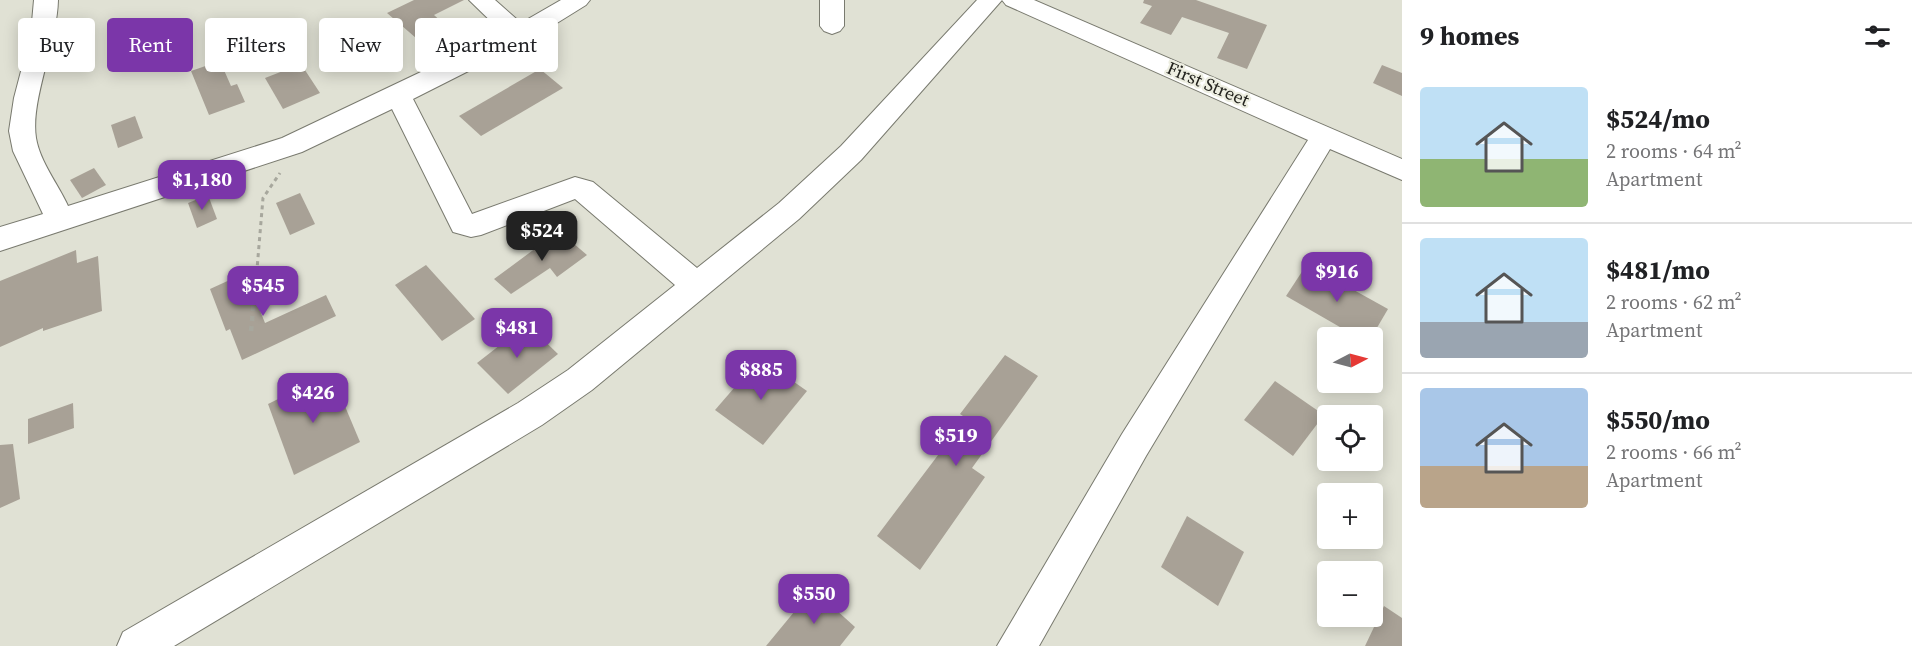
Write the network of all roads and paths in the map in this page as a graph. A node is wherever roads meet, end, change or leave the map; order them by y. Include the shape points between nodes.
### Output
1 (46, 0) edge
2 (481, 0) edge
3 (578, 0) edge
4 (832, 0) edge
5 (990, 0) edge
6 (1014, 0) edge
7 (501, 18) edge
8 (548, 18) edge
9 (832, 26) dead end
10 (446, 72) edge
11 (398, 96) junction
12 (1325, 135) junction
13 (289, 166) dead end
14 (1402, 170) edge
15 (59, 220) junction
16 (0, 239) edge
17 (698, 286) junction
18 (251, 332) dead end
19 (137, 646) edge
20 (1017, 646) edge

1 - 15 street via 46,29 21,133 56,204
2 - 7 street
3 - 8 street
4 - 9 street
5 - 17 street via 851,153 789,211
6 - 12 street, First Street
10 - 11 street
11 - 15 street via 292,145
11 - 17 street via 463,224 481,224 574,188 583,190
12 - 14 street, First Street
12 - 20 street via 1134,445
13 - 18 path via 263,198
15 - 16 street
17 - 19 street via 580,380 530,414

